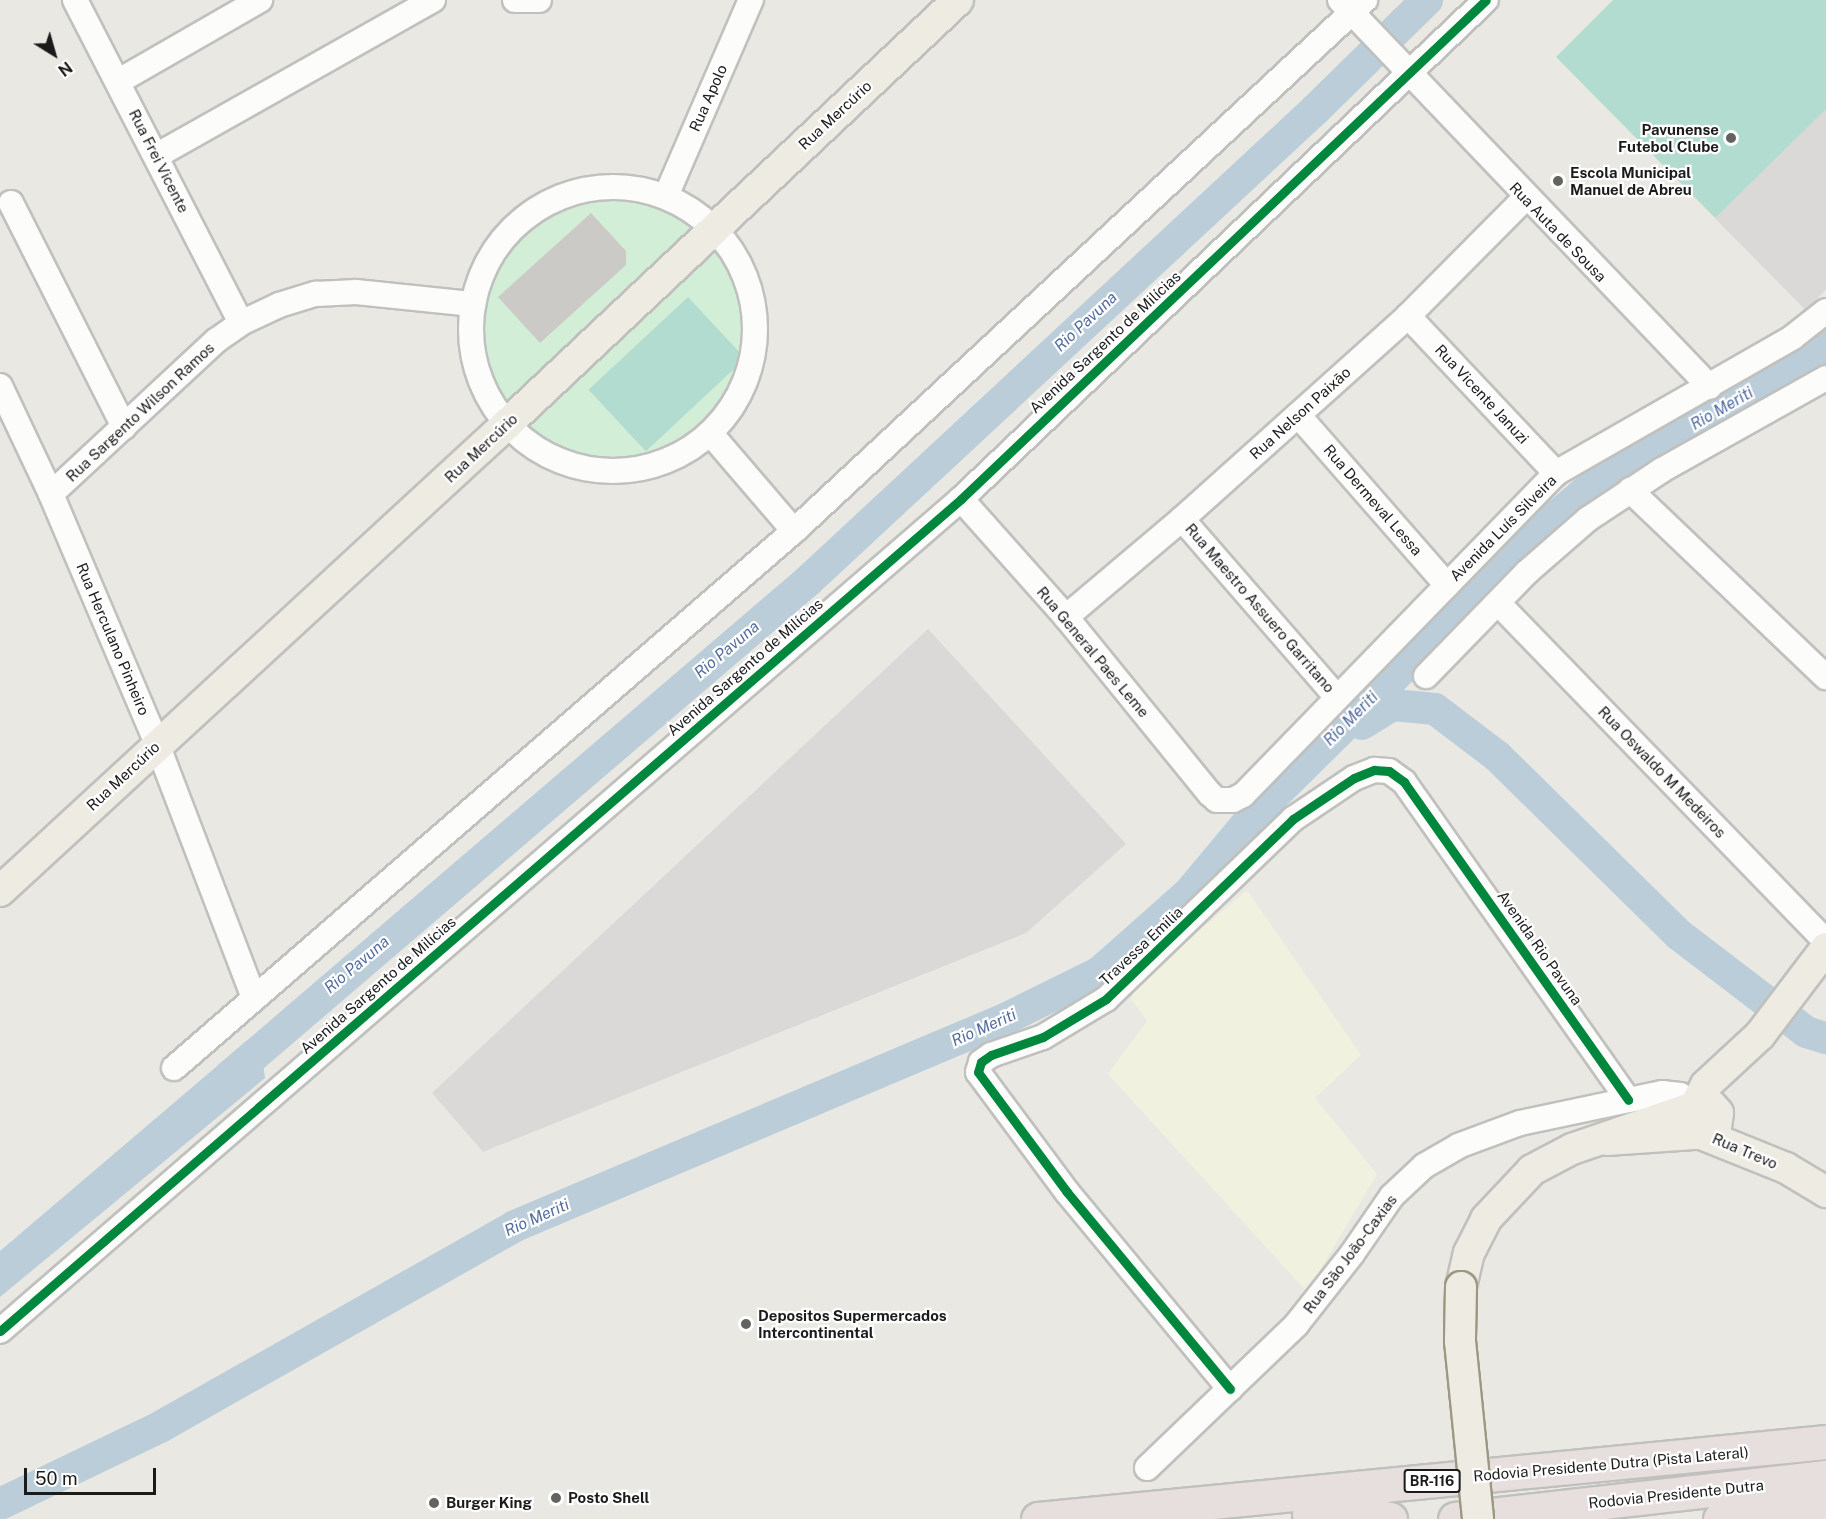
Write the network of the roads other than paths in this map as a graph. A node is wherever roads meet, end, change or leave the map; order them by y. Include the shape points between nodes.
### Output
1 (260, 0) edge
2 (433, 0) edge
3 (514, 0) edge
4 (538, 0) edge
5 (751, 0) edge
6 (958, 0) edge
7 (1486, 0) edge
8 (86, 3) edge
9 (1354, 8) edge
10 (1404, 70) junction
11 (119, 81) junction
12 (156, 156) junction
13 (666, 196) junction
14 (1525, 198) junction
15 (11, 203) dead end
16 (714, 227) junction
17 (473, 304) junction
18 (1826, 310) edge
19 (1408, 316) junction
20 (241, 323) junction
21 (1826, 378) edge
22 (0, 386) edge
23 (1710, 387) junction
24 (1298, 415) junction
25 (507, 424) junction
26 (124, 427) junction
27 (711, 433) junction
28 (1556, 473) junction
29 (1630, 490) junction
30 (51, 494) junction
31 (961, 499) junction
32 (1182, 519) junction
33 (794, 531) junction
34 (1447, 585) junction
35 (1498, 603) junction
36 (1066, 617) junction
37 (1426, 676) dead end
38 (1826, 677) edge
39 (1337, 697) junction
40 (157, 744) junction
41 (1226, 801) joint
42 (1428, 813) joint
43 (27, 867) junction
44 (0, 879) edge
45 (0, 891) edge
46 (1826, 941) edge
47 (1826, 948) edge
48 (254, 998) junction
49 (174, 1068) dead end
50 (1628, 1100) junction
51 (1705, 1118) junction
52 (1826, 1192) edge
53 (0, 1331) edge
54 (1230, 1389) junction
55 (1826, 1442) edge
56 (1148, 1468) dead end
57 (1826, 1477) edge
58 (1826, 1508) edge
59 (1038, 1519) edge
60 (1262, 1519) edge
61 (1390, 1519) edge
62 (1455, 1519) edge
63 (1478, 1519) edge
64 (1720, 1519) edge

1 - 11 street
2 - 12 street
3 - 4 street
5 - 13 street, Rua Apolo
6 - 16 main road, Rua Mercúrio
7 - 10 street, Avenida Sargento de Milícias
8 - 11 street, Rua Frei Vicente
9 - 10 street, Rua Auta de Sousa
9 - 33 street
10 - 14 street, Rua Auta de Sousa
10 - 31 street, Avenida Sargento de Milícias
11 - 12 street, Rua Frei Vicente
12 - 20 street, Rua Frei Vicente
13 - 16 street
13 - 17 street via 637,188 608,187 578,191 549,202 506,236 487,265
14 - 19 street, Rua Nelson Paixão
14 - 23 street, Rua Auta de Sousa
15 - 26 street
16 - 25 main road, Rua Mercúrio
16 - 27 street via 738,258 752,293 756,331 750,369 735,404
17 - 20 street, Rua Sargento Wilson Ramos via 387,294 316,294
17 - 25 street via 471,336 476,368 488,398
18 - 23 street, Avenida Luís Silveira via 1793,337
19 - 24 street, Rua Nelson Paixão
19 - 28 street, Rua Vicente Januzi
20 - 26 street, Rua Sargento Wilson Ramos via 183,369
21 - 29 street
22 - 30 street, Rua Herculano Pinheiro
23 - 28 street, Avenida Luís Silveira
24 - 32 street, Rua Nelson Paixão
24 - 34 street, Rua Dermeval Lessa
25 - 27 street via 531,446 590,470 623,471 655,465 684,452
25 - 40 main road, Rua Mercúrio
26 - 30 street, Rua Sargento Wilson Ramos
27 - 33 street
28 - 34 street, Avenida Luís Silveira
29 - 35 street via 1553,547
29 - 38 street
30 - 40 street, Rua Herculano Pinheiro
31 - 36 street, Rua General Paes Leme
31 - 53 street, Avenida Sargento de Milícias
32 - 36 street, Rua Nelson Paixão
32 - 39 street, Rua Maestro Assuero Garritano
33 - 48 street
34 - 39 street, Avenida Luís Silveira
35 - 37 street
35 - 46 street, Rua Oswaldo M Medeiros
36 - 41 street, Rua General Paes Leme via 1210,794
39 - 41 street, Avenida Luís Silveira via 1243,795
40 - 43 main road, Rua Mercúrio
40 - 48 street, Rua Herculano Pinheiro
42 - 50 street, Avenida Rio Pavuna
42 - 54 street, Travessa Emilia via 1404,782 1389,771 1374,770 1354,778 1293,819 1106,999 1043,1037 981,1062 981,1079 1024,1136
43 - 44 main road
43 - 45 main road, Rua Mercúrio
47 - 51 main road via 1765,1029 1706,1085
48 - 49 street
50 - 51 street, Rua São João-Caxias via 1671,1093
50 - 54 street, Rua São João-Caxias via 1520,1123 1458,1146 1424,1166 1392,1196 1296,1325
51 - 52 main road, Rua Trevo
51 - 63 main road, bridge via 1607,1140 1557,1156 1508,1191 1479,1231 1461,1287 1460,1341
54 - 56 street, Rua São João-Caxias
55 - 59 highway, Rodovia Presidente Dutra (Pista Lateral) / BR-116
57 - 62 highway, Rodovia Presidente Dutra
58 - 64 highway, Rodovia Presidente Dutra
60 - 61 highway via 1352,1511

